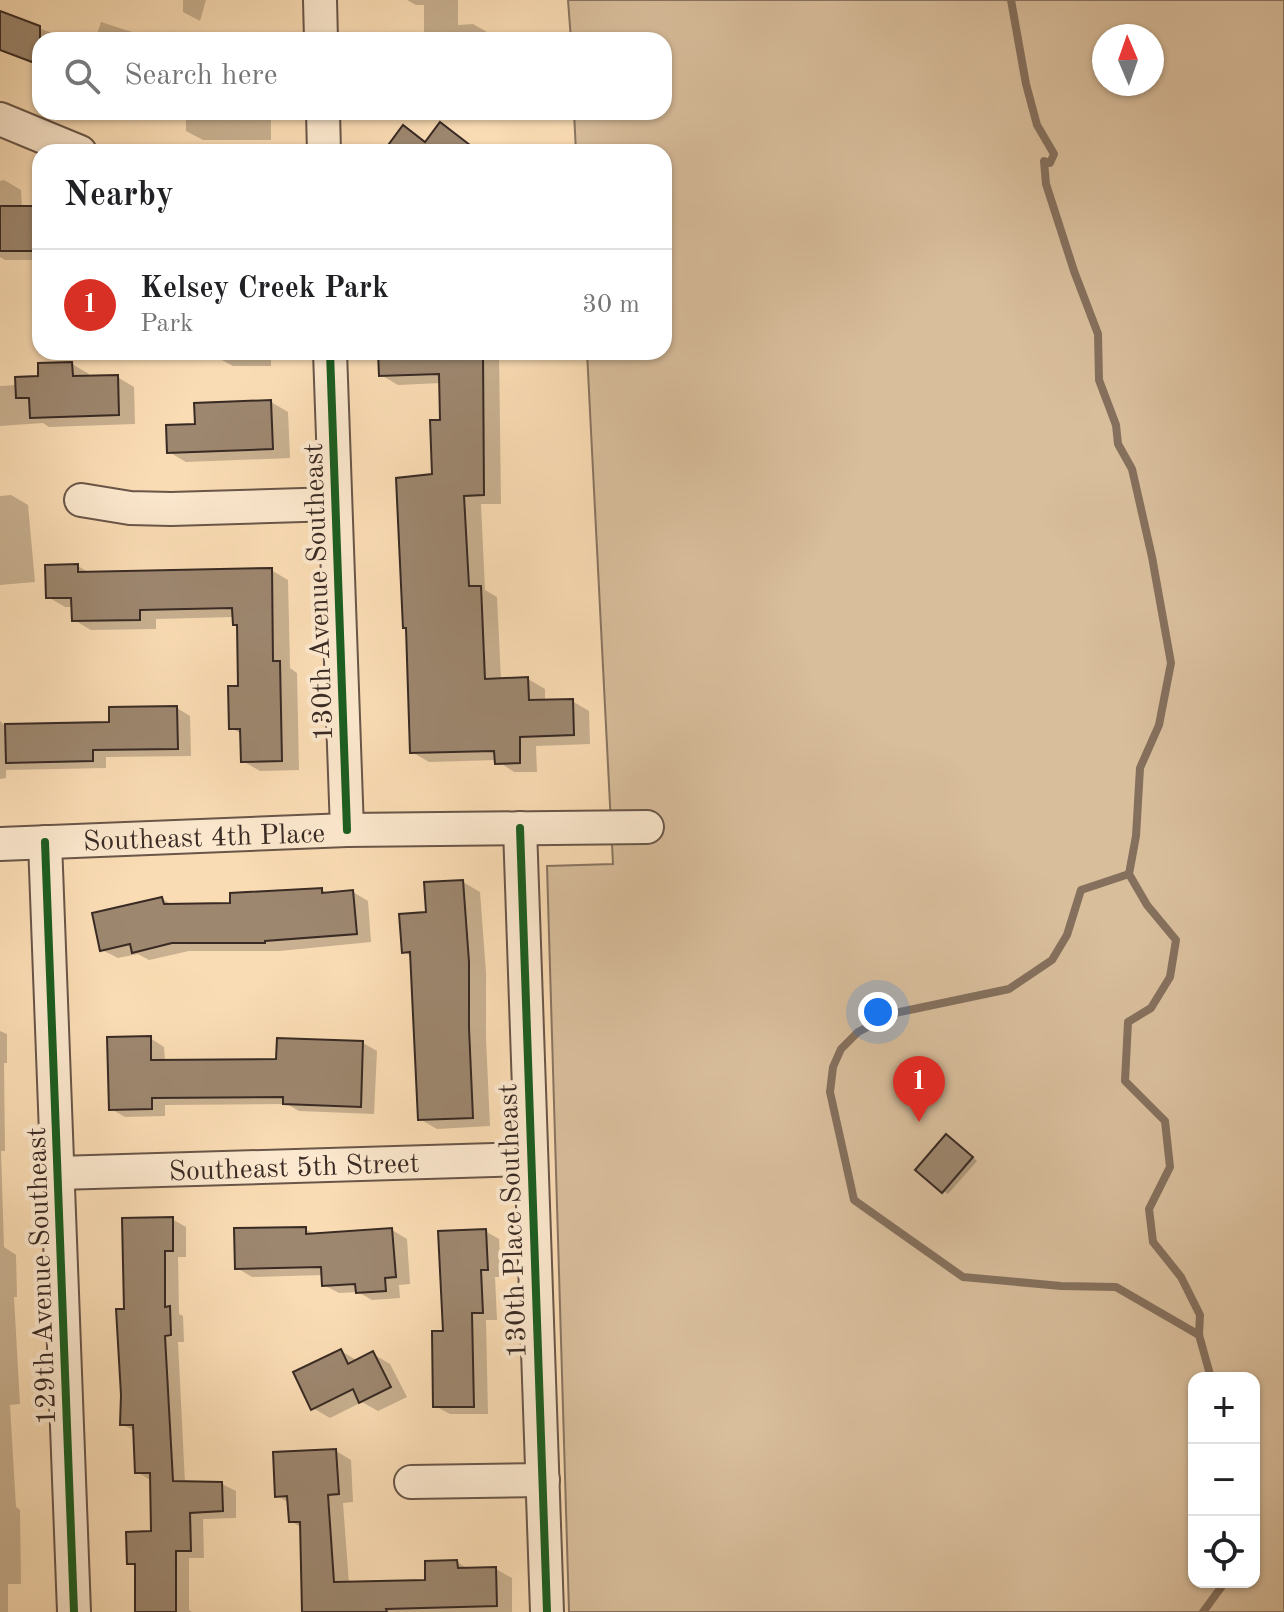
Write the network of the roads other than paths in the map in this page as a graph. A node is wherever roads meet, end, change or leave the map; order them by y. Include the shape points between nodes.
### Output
1 (320, 0) edge
2 (321, 32) edge
3 (0, 119) edge
4 (323, 120) edge
5 (61, 144) edge
6 (324, 144) edge
7 (330, 360) edge
8 (81, 500) dead end
9 (335, 504) junction
10 (647, 827) dead end
11 (520, 828) junction
12 (347, 830) junction
13 (45, 842) junction
14 (0, 844) edge
15 (530, 1159) junction
16 (58, 1173) junction
17 (543, 1480) junction
18 (411, 1482) dead end
19 (74, 1612) edge
20 (547, 1612) edge

1 - 2 street
3 - 5 street
4 - 6 street
7 - 9 street, 130th Avenue Southeast
8 - 9 street via 157,509
9 - 12 street, 130th Avenue Southeast
10 - 11 street, Southeast 4th Place
11 - 12 street, Southeast 4th Place
11 - 15 street, 130th Place Southeast
12 - 13 street, Southeast 4th Place
13 - 14 street, Southeast 4th Place
13 - 16 street, 129th Avenue Southeast
15 - 16 street, Southeast 5th Street
15 - 17 street, 130th Place Southeast
16 - 19 street, 129th Avenue Southeast
17 - 18 street
17 - 20 street, 130th Place Southeast

